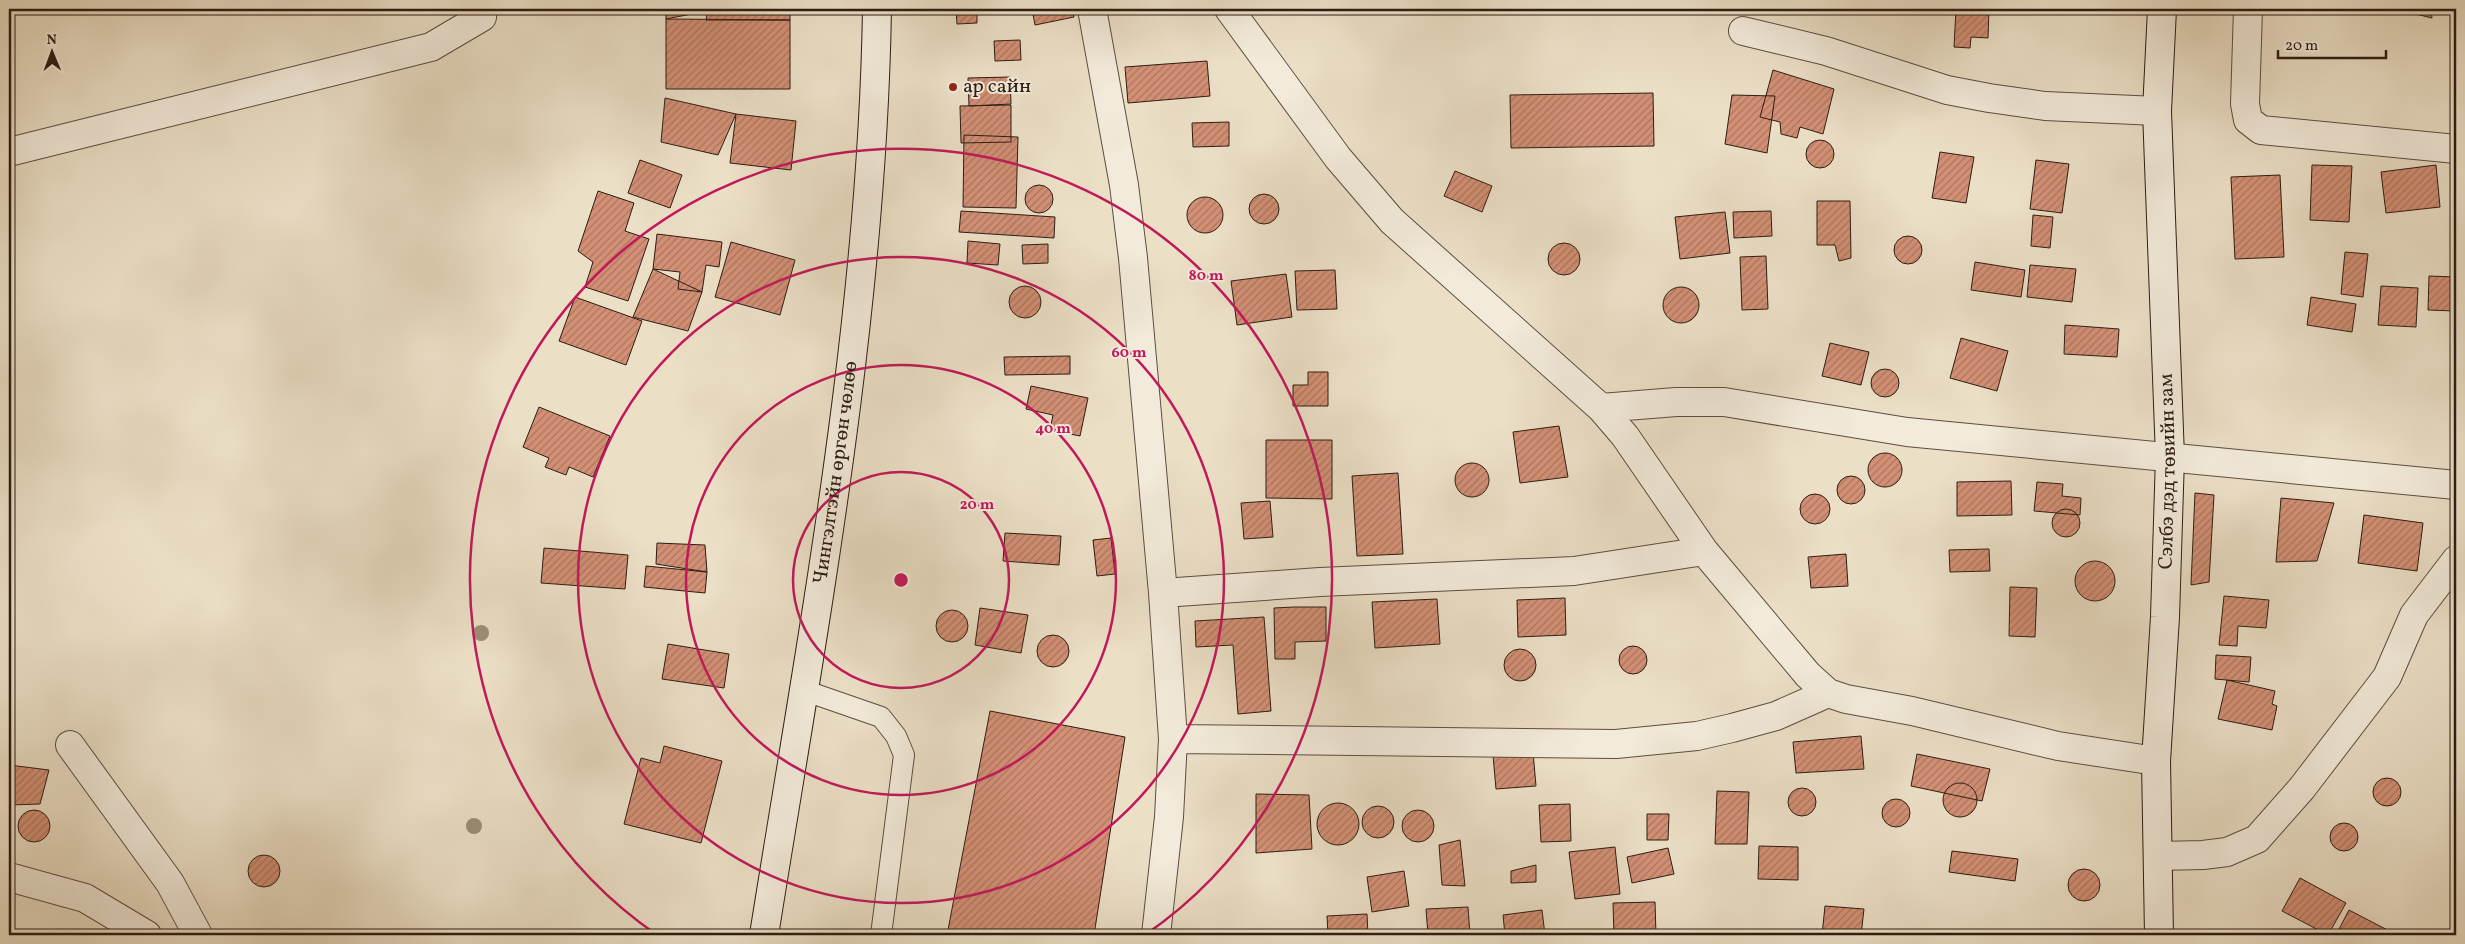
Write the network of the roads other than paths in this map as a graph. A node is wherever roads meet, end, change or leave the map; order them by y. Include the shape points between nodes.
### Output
1 (483, 9) edge
2 (878, 9) edge
3 (1092, 9) edge
4 (1229, 9) edge
5 (2162, 9) edge
6 (2248, 9) edge
7 (1743, 31) dead end
8 (2158, 111) junction
9 (2456, 149) edge
10 (9, 152) edge
11 (1601, 408) junction
12 (2170, 457) junction
13 (2456, 485) edge
14 (1704, 552) junction
15 (2456, 560) edge
16 (1163, 593) junction
17 (803, 690) junction
18 (1828, 693) junction
19 (1173, 739) junction
20 (70, 745) dead end
21 (2156, 761) junction
22 (2158, 856) junction
23 (9, 877) edge
24 (147, 935) edge
25 (198, 935) edge
26 (764, 935) edge
27 (881, 935) edge
28 (1156, 935) edge
29 (2160, 935) edge

1 - 10 street via 482,18 431,46
2 - 17 street, Чингэлтэйн өргөн чөлөө via 870,183 856,327
3 - 16 street via 1124,185 1133,258
4 - 11 street via 1338,158 1392,221
5 - 8 street, Сэлбэ дэд төвийн зам
6 - 9 street via 2245,104 2248,120 2261,130
7 - 8 street via 1826,51 1947,90 2045,106
8 - 12 street, Сэлбэ дэд төвийн зам
11 - 12 street via 1724,402 1907,432
11 - 14 street via 1625,436
12 - 13 street
12 - 21 street, Сэлбэ дэд төвийн зам
14 - 16 street via 1574,571 1320,582
14 - 18 street via 1808,676
15 - 22 street via 2414,615 2387,677 2302,788 2257,839 2227,852 2203,856
16 - 19 street
17 - 26 street, Чингэлтэйн өргөн чөлөө
17 - 27 lane via 880,717 896,736 904,755
18 - 19 street via 1776,716 1732,728 1697,736 1616,744
18 - 21 street via 2058,746
19 - 28 street via 1169,817
20 - 25 street via 170,883
21 - 22 street, Сэлбэ дэд төвийн зам
22 - 29 street, Сэлбэ дэд төвийн зам
23 - 24 street via 85,898

